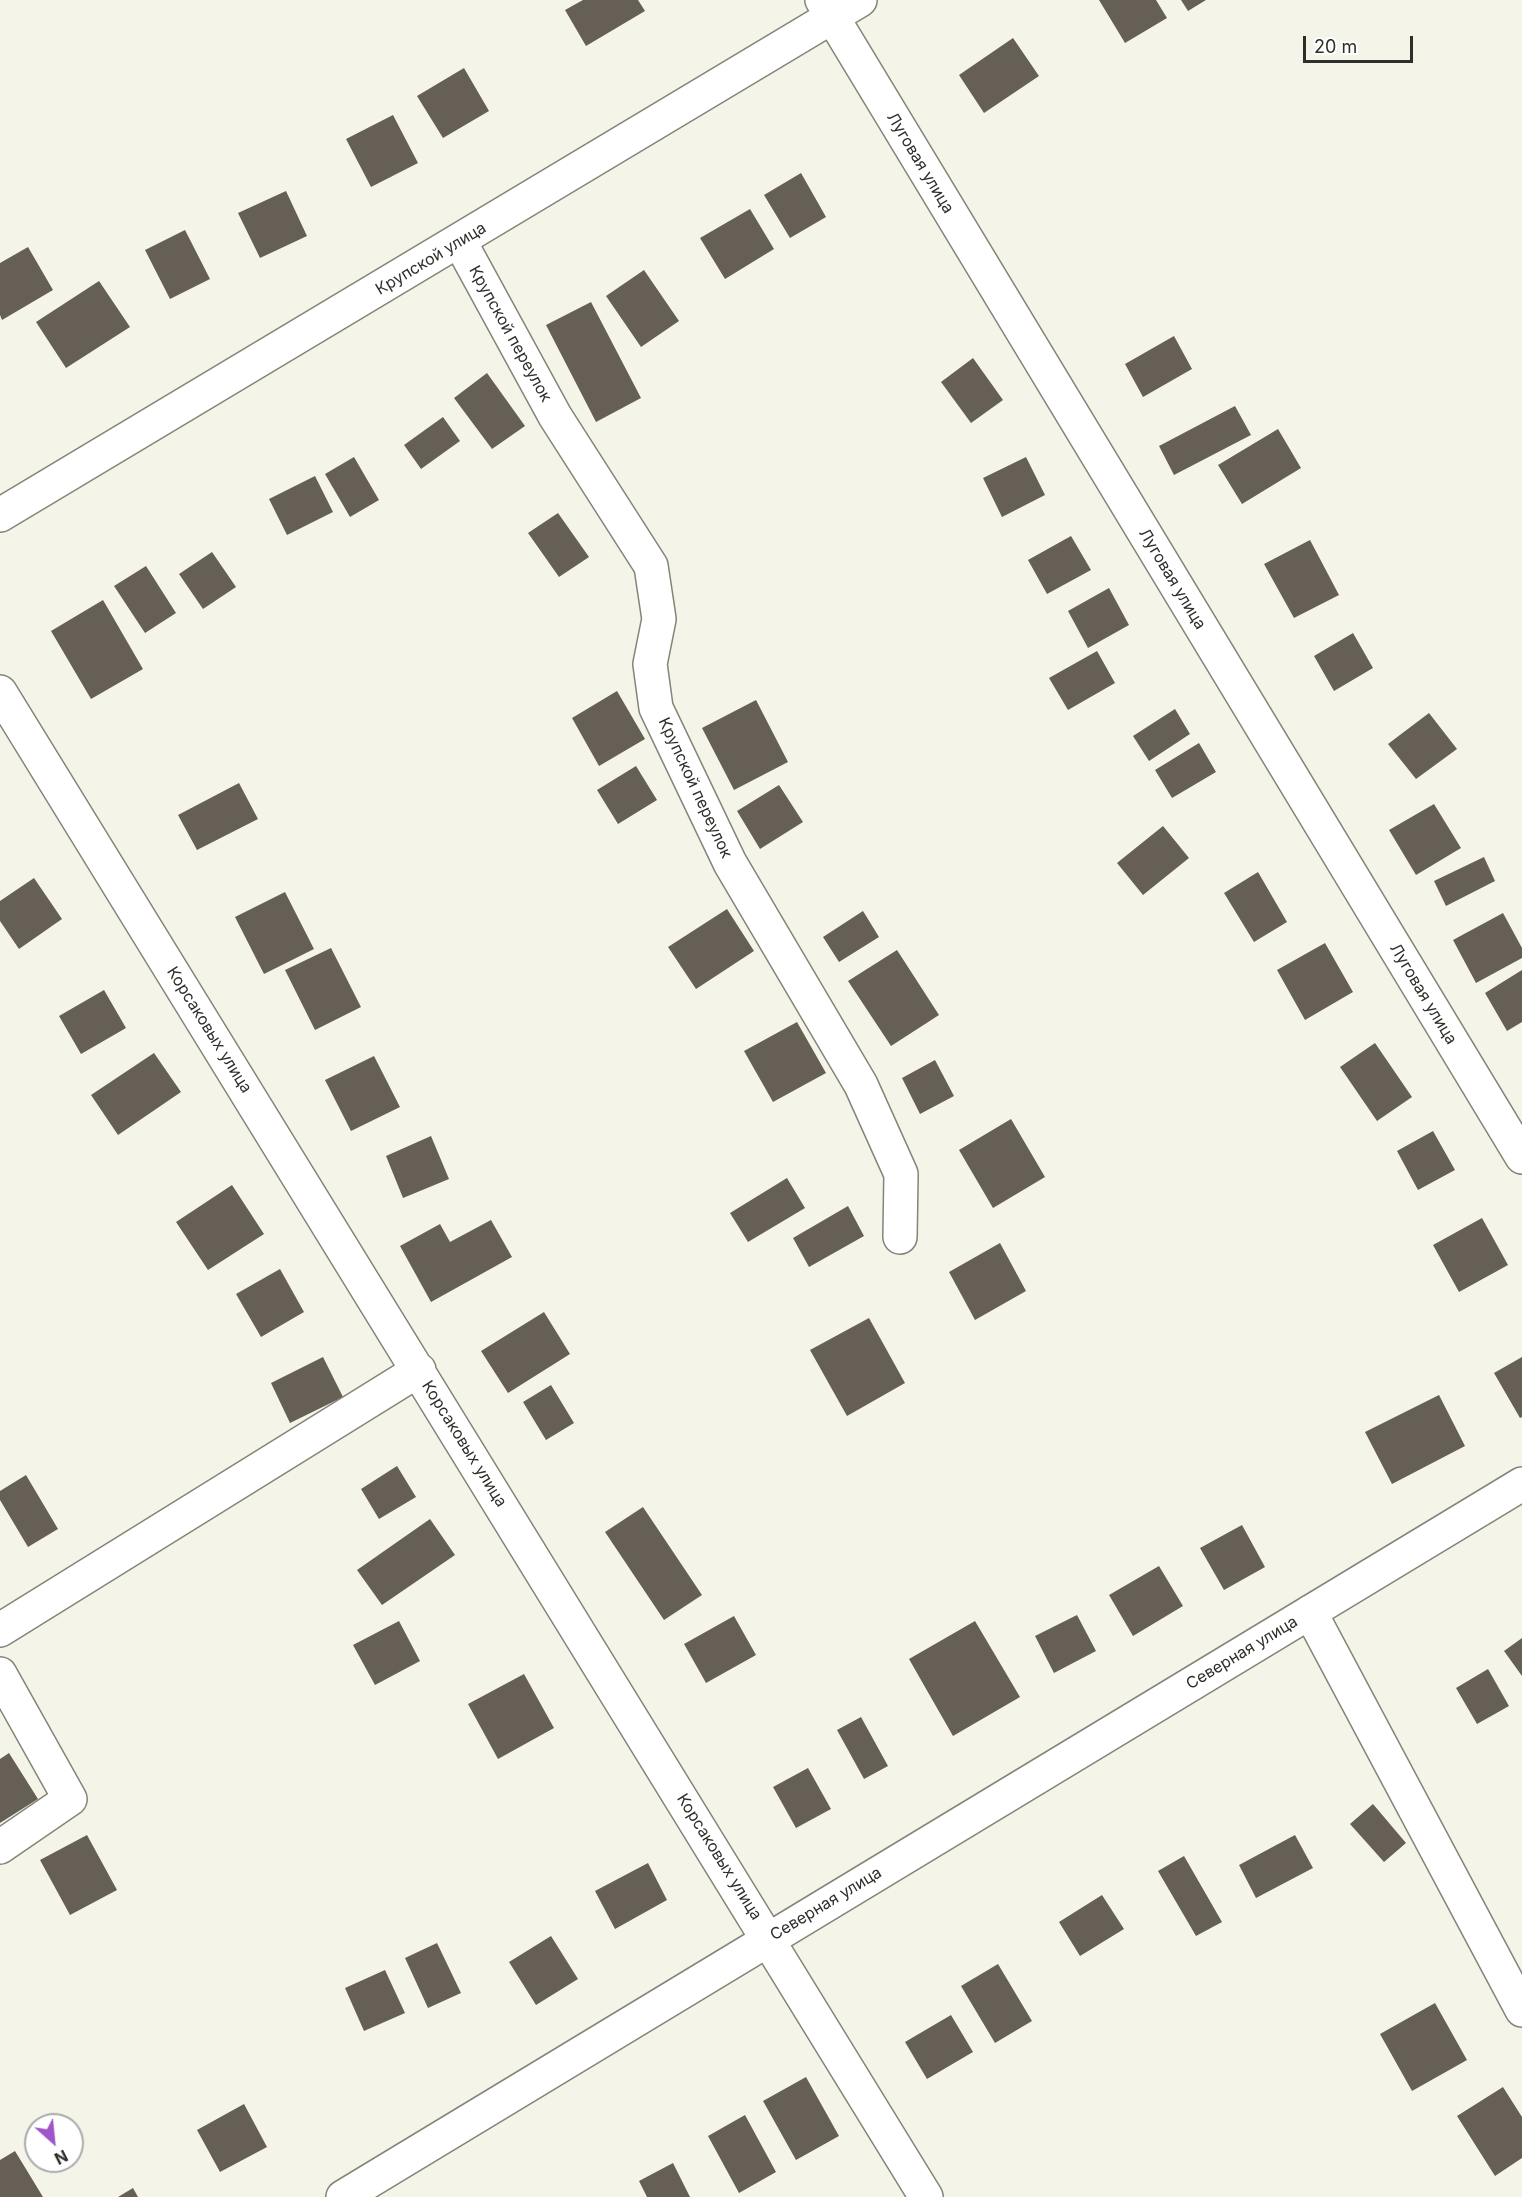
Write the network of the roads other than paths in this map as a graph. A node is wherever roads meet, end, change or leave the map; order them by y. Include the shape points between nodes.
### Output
1 (860, 0) edge
2 (827, 8) edge
3 (460, 242) junction
4 (0, 515) edge
5 (0, 692) edge
6 (1522, 1157) edge
7 (900, 1237) dead end
8 (419, 1370) junction
9 (1522, 1484) edge
10 (1310, 1612) junction
11 (0, 1630) edge
12 (0, 1674) edge
13 (0, 1847) edge
14 (769, 1939) junction
15 (1522, 2010) edge
16 (343, 2197) edge
17 (926, 2197) edge

1 - 2 street, Крупской улица
2 - 3 street, Крупской улица
2 - 6 street, Луговая улица
3 - 4 street, Крупской улица
3 - 7 street, Крупской переулок via 555,416 651,566 659,620 650,664 657,708 730,863 861,1085 901,1174
5 - 8 street, Корсаковых улица
8 - 11 street
8 - 14 street, Корсаковых улица
9 - 10 street, Северная улица
10 - 14 street, Северная улица
10 - 15 street, Северная улица
12 - 13 street via 70,1799
14 - 16 street, Северная улица
14 - 17 street, Корсаковых улица

